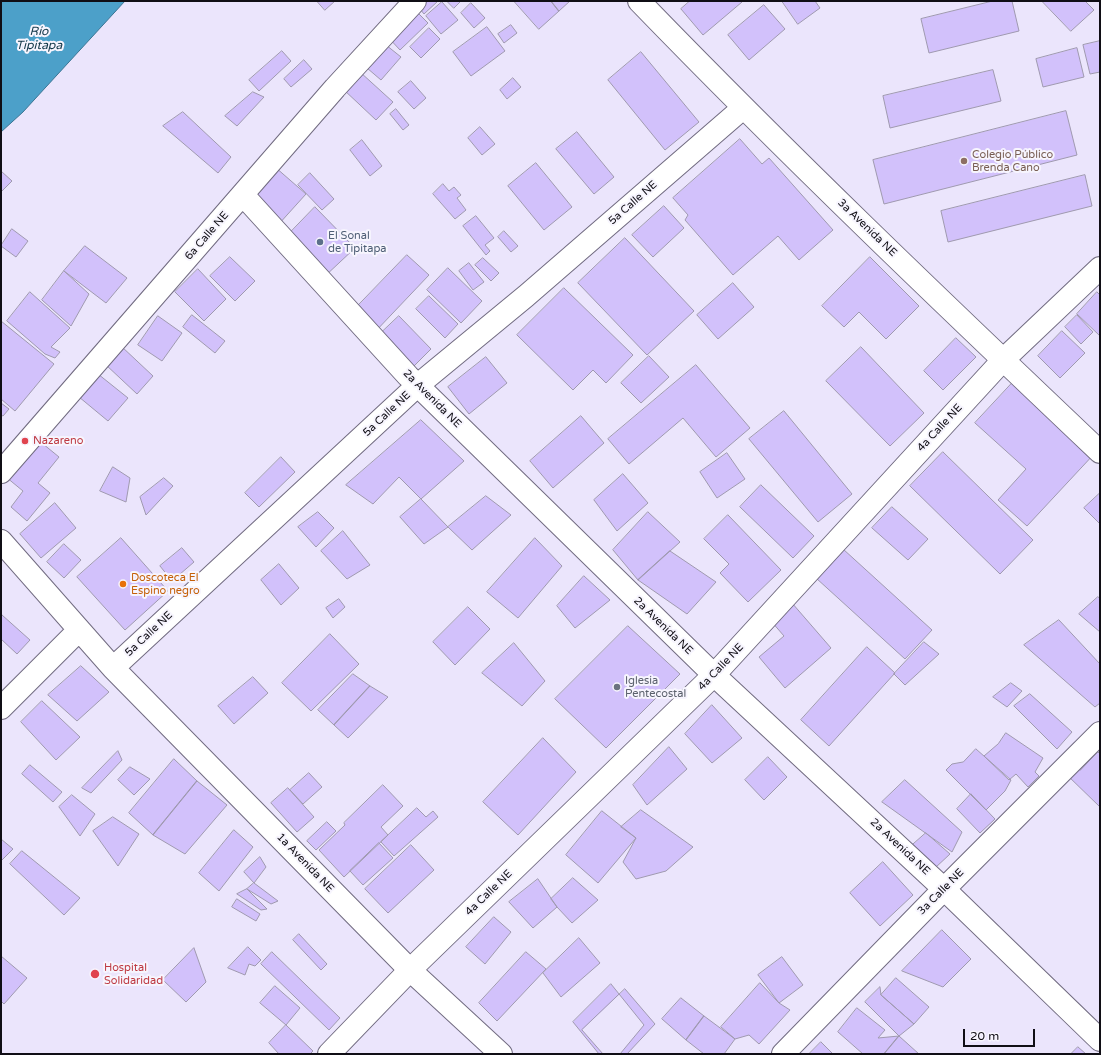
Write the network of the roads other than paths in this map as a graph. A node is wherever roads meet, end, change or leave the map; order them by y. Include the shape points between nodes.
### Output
1 (415, 1) edge
2 (638, 1) edge
3 (743, 108) junction
4 (243, 195) junction
5 (1100, 268) edge
6 (1003, 360) junction
7 (418, 385) junction
8 (1100, 452) edge
9 (1, 472) edge
10 (1, 541) edge
11 (79, 630) junction
12 (113, 668) junction
13 (714, 675) junction
14 (1, 708) edge
15 (1100, 733) edge
16 (944, 889) junction
17 (410, 970) junction
18 (1100, 1040) edge
19 (329, 1054) edge
20 (501, 1054) edge
21 (783, 1054) edge

1 - 4 street, 6a Calle NE via 335,88
2 - 3 street, 3a Avenida NE
3 - 6 street, 3a Avenida NE
3 - 7 street, 5a Calle NE via 526,296
4 - 7 street, 2a Avenida NE
4 - 9 street, 6a Calle NE
5 - 6 street, 4a Calle NE
6 - 8 street, 3a Avenida NE
6 - 13 street, 4a Calle NE
7 - 12 street, 5a Calle NE
7 - 13 street, 2a Avenida NE
10 - 11 street, 1a Avenida NE
11 - 12 street, 1a Avenida NE
11 - 14 street
12 - 17 street, 1a Avenida NE
13 - 16 street, 2a Avenida NE
13 - 17 street, 4a Calle NE
15 - 16 street, 3a Calle NE
16 - 18 street, 2a Avenida NE
16 - 21 street, 3a Calle NE
17 - 19 street, 4a Calle NE
17 - 20 street, 1a Avenida NE

